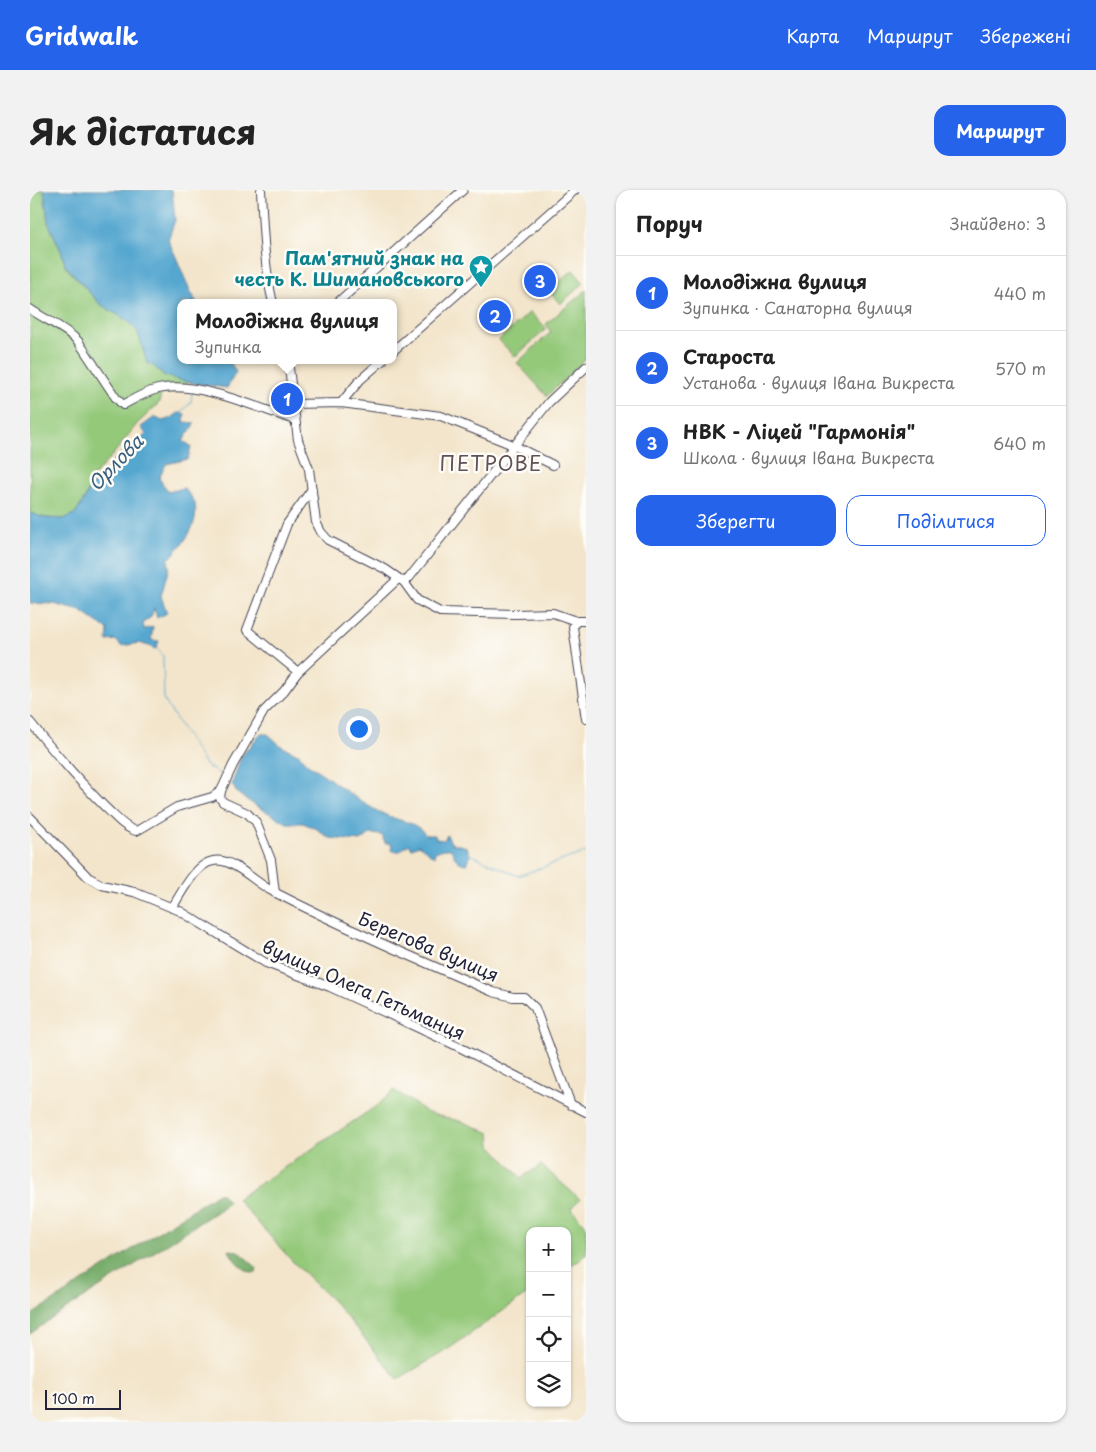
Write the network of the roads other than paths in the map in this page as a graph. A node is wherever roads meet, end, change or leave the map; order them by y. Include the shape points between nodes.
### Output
1 (262, 190) edge
2 (463, 190) edge
3 (575, 190) edge
4 (272, 299) edge
5 (341, 299) edge
6 (30, 309) edge
7 (397, 347) edge
8 (288, 364) edge
9 (378, 364) edge
10 (586, 367) edge
11 (341, 403) junction
12 (293, 404) junction
13 (295, 420) junction
14 (513, 445) junction
15 (553, 465) dead end
16 (312, 489) junction
17 (401, 581) junction
18 (576, 621) junction
19 (586, 621) edge
20 (298, 672) junction
21 (586, 719) edge
22 (32, 728) edge
23 (221, 791) junction
24 (30, 817) edge
25 (272, 868) junction
26 (253, 879) junction
27 (275, 893) junction
28 (172, 908) junction
29 (571, 1105) junction
30 (586, 1112) edge

1 - 4 street via 264,240
2 - 5 street
3 - 7 street
6 - 13 street via 71,334 123,405 160,388 188,388 232,398
8 - 12 street
9 - 11 street
10 - 14 street via 548,402
11 - 12 street
11 - 14 street via 441,416
12 - 13 street
13 - 16 street
14 - 15 street
14 - 17 street via 408,578
16 - 17 street via 316,522 324,536
16 - 20 street via 287,524 247,630
17 - 18 street via 417,600 440,612 553,613
17 - 20 street
18 - 19 street
18 - 21 street via 573,627
20 - 23 street via 264,711
22 - 23 street via 68,769 129,828 140,829 176,807 212,797
23 - 25 street via 223,802 247,813 256,822
24 - 28 street, вулиця Олега Гетьманця via 88,877 102,885 134,892
25 - 26 street via 266,877
25 - 27 street
26 - 27 street, Берегова вулиця
26 - 28 street, Берегова вулиця via 219,860 206,863 197,870
27 - 29 street, Берегова вулиця via 493,992 527,999 535,1008
28 - 29 street, вулиця Олега Гетьманця via 266,964 367,1004
29 - 30 street, вулиця Олега Гетьманця

